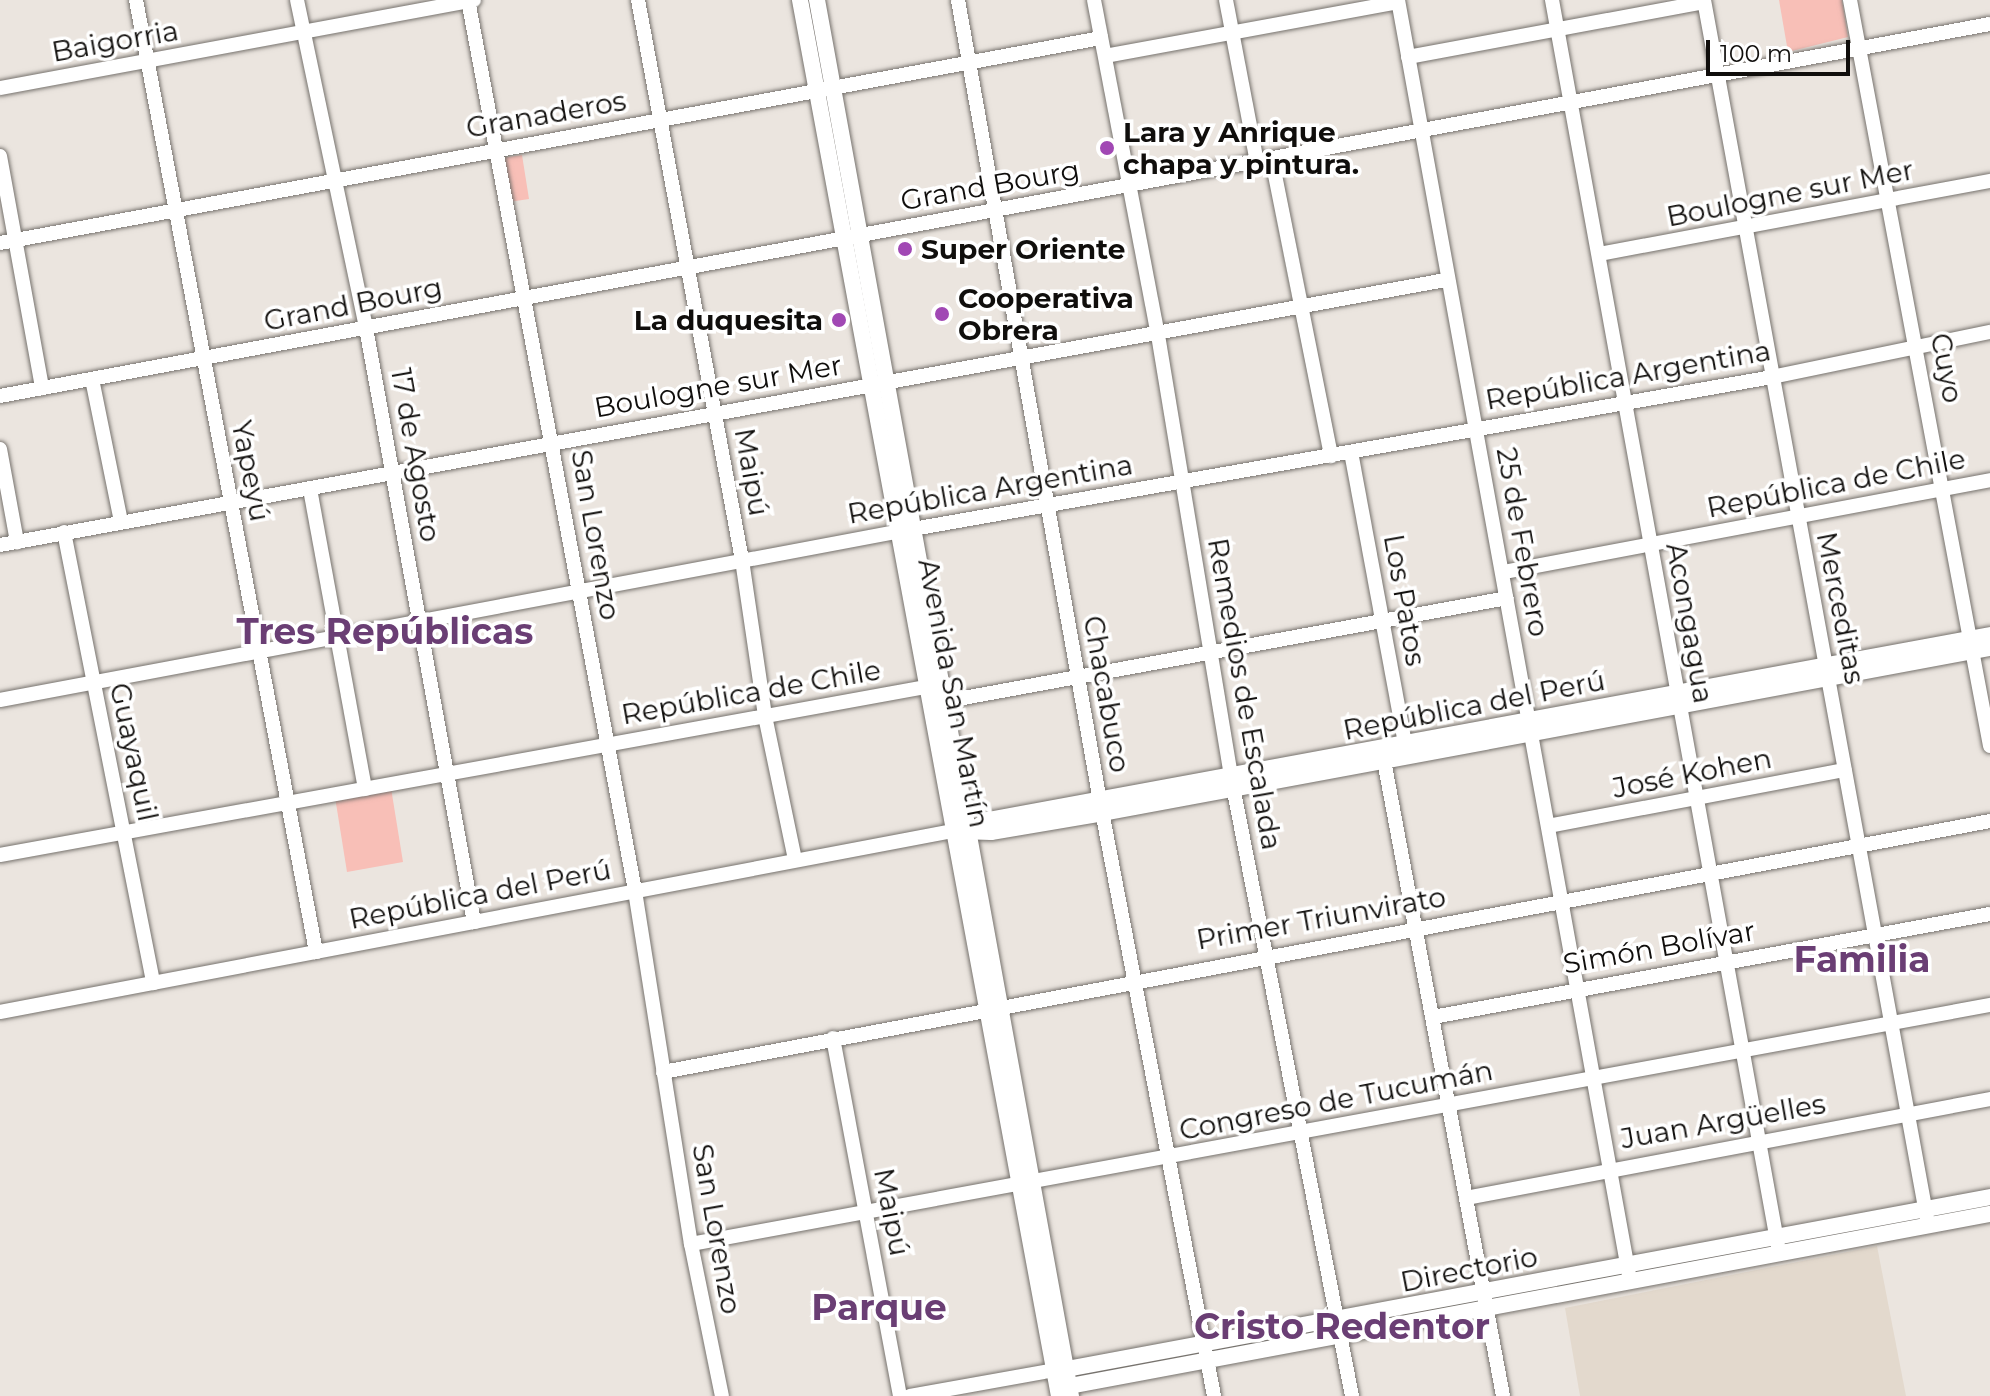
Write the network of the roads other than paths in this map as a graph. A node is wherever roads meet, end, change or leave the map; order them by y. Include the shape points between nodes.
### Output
1 (136, 0) edge
2 (297, 0) edge
3 (470, 0) edge
4 (638, 0) edge
5 (800, 0) edge
6 (817, 0) edge
7 (958, 0) edge
8 (1094, 0) edge
9 (1226, 0) edge
10 (1552, 0) edge
11 (1850, 0) edge
12 (1398, 1) edge
13 (1704, 1) edge
14 (1990, 24) edge
15 (1558, 30) junction
16 (303, 32) junction
17 (1233, 32) junction
18 (1101, 38) junction
19 (1859, 49) junction
20 (1105, 56) junction
21 (1408, 57) junction
22 (148, 61) junction
23 (969, 61) junction
24 (1718, 76) junction
25 (0, 88) edge
26 (834, 88) junction
27 (816, 91) junction
28 (1571, 104) junction
29 (661, 121) junction
30 (1422, 132) junction
31 (499, 148) junction
32 (0, 156) edge
33 (1264, 161) junction
34 (335, 179) junction
35 (1990, 181) edge
36 (1130, 186) junction
37 (1890, 201) junction
38 (177, 208) junction
39 (997, 211) junction
40 (1744, 227) junction
41 (861, 236) junction
42 (842, 239) junction
43 (15, 240) junction
44 (0, 243) edge
45 (1599, 254) junction
46 (688, 268) junction
47 (1446, 280) junction
48 (526, 298) junction
49 (1301, 308) junction
50 (366, 328) junction
51 (1990, 332) edge
52 (1158, 335) junction
53 (1916, 346) junction
54 (1022, 356) junction
55 (204, 358) junction
56 (1772, 377) junction
57 (92, 379) junction
58 (887, 382) junction
59 (869, 386) junction
60 (42, 388) junction
61 (0, 396) edge
62 (1626, 402) junction
63 (715, 413) junction
64 (1476, 427) junction
65 (553, 443) junction
66 (0, 449) edge
67 (1351, 452) junction
68 (1331, 456) junction
69 (392, 474) junction
70 (1990, 480) edge
71 (1180, 481) junction
72 (1944, 488) junction
73 (310, 489) junction
74 (231, 503) junction
75 (1047, 505) junction
76 (1797, 518) junction
77 (121, 521) junction
78 (914, 530) junction
79 (64, 532) junction
80 (896, 532) junction
81 (17, 542) junction
82 (1650, 544) junction
83 (0, 545) edge
84 (742, 560) junction
85 (1504, 572) junction
86 (580, 591) junction
87 (1507, 598) junction
88 (1384, 618) junction
89 (419, 621) junction
90 (1990, 635) edge
91 (338, 637) junction
92 (1971, 645) junction
93 (1990, 648) edge
94 (1212, 650) junction
95 (259, 651) junction
96 (1826, 670) junction
97 (1077, 674) junction
98 (92, 683) junction
99 (925, 687) junction
100 (1676, 699) junction
101 (0, 700) edge
102 (947, 701) junction
103 (765, 716) junction
104 (1530, 727) junction
105 (608, 744) junction
106 (1990, 746) edge
107 (1406, 751) junction
108 (1383, 756) junction
109 (1845, 770) junction
110 (446, 773) junction
111 (1233, 782) junction
112 (365, 789) junction
113 (1698, 799) junction
114 (287, 803) junction
115 (1102, 807) junction
116 (1990, 821) edge
117 (1548, 826) junction
118 (952, 831) junction
119 (125, 832) junction
120 (970, 832) junction
121 (1857, 845) junction
122 (0, 855) edge
123 (795, 860) junction
124 (1711, 872) junction
125 (635, 891) junction
126 (1562, 899) junction
127 (1990, 914) edge
128 (474, 922) junction
129 (1417, 928) junction
130 (1874, 934) junction
131 (316, 952) junction
132 (1268, 954) junction
133 (1727, 961) junction
134 (1137, 979) junction
135 (153, 983) junction
136 (1578, 988) junction
137 (1990, 1005) edge
138 (994, 1007) junction
139 (0, 1012) edge
140 (1433, 1017) junction
141 (1892, 1024) junction
142 (833, 1038) junction
143 (1743, 1051) junction
144 (663, 1072) junction
145 (1594, 1078) junction
146 (1990, 1099) edge
147 (1448, 1106) junction
148 (1908, 1114) junction
149 (1303, 1133) junction
150 (1759, 1141) junction
151 (1170, 1157) junction
152 (1610, 1168) junction
153 (1027, 1185) junction
154 (1990, 1197) edge
155 (1466, 1198) junction
156 (1990, 1214) edge
157 (867, 1216) junction
158 (1927, 1218) junction
159 (691, 1244) junction
160 (1778, 1246) junction
161 (1629, 1274) junction
162 (1483, 1292) junction
163 (1486, 1310) junction
164 (1340, 1328) junction
165 (1205, 1353) junction
166 (1063, 1385) edge
167 (722, 1396) edge
168 (900, 1396) edge
169 (910, 1396) edge
170 (1214, 1396) edge
171 (1352, 1396) edge
172 (1503, 1396) edge

1 - 22 street, Yapeyú
2 - 16 street, 17 de Agosto
3 - 16 street, Baigorria
3 - 31 street, San Lorenzo
4 - 29 street, Maipú
5 - 27 main road, Avenida San Martín
6 - 26 main road, Avenida San Martín
7 - 23 street, Chacabuco
8 - 18 street, Remedios de Escalada
9 - 17 street
10 - 15 street, Acongagua
11 - 19 street, Cuyo
12 - 17 street
12 - 21 street, 25 de Febrero
13 - 15 street
13 - 24 street, Merceditas
14 - 19 street, Grand Bourg
15 - 21 street
15 - 28 street, Acongagua
16 - 22 street, Baigorria
16 - 34 street, 17 de Agosto
17 - 20 street
17 - 33 street
18 - 20 street, Remedios de Escalada
18 - 23 street, Granaderos
19 - 24 street, Grand Bourg
19 - 37 street, Cuyo
20 - 36 street, Remedios de Escalada
21 - 30 street, 25 de Febrero
22 - 25 street, Baigorria
22 - 38 street, Yapeyú
23 - 26 street, Granaderos
23 - 39 street, Chacabuco
24 - 28 street, Grand Bourg
24 - 40 street, Merceditas
26 - 27 street, Granaderos
26 - 41 main road, Avenida San Martín
27 - 29 street, Granaderos
27 - 42 main road, Avenida San Martín
28 - 30 street, Grand Bourg
28 - 45 street, Acongagua
29 - 31 street, Granaderos
29 - 46 street, Maipú
30 - 33 street, Grand Bourg
30 - 47 street, 25 de Febrero
31 - 34 street, Granaderos
31 - 48 street, San Lorenzo
32 - 43 street
33 - 36 street, Grand Bourg
33 - 49 street
34 - 38 street, Granaderos
34 - 50 street, 17 de Agosto
35 - 37 street, Boulogne sur Mer
36 - 39 street, Grand Bourg
36 - 52 street, Remedios de Escalada
37 - 40 street, Boulogne sur Mer
37 - 53 street, Cuyo
38 - 43 street, Granaderos
38 - 55 street, Yapeyú
39 - 41 street, Grand Bourg
39 - 54 street, Chacabuco
40 - 45 street, Boulogne sur Mer
40 - 56 street, Merceditas
41 - 42 street, Grand Bourg
41 - 58 main road, Avenida San Martín
42 - 46 street, Grand Bourg
42 - 59 main road, Avenida San Martín
43 - 44 street, Granaderos
43 - 60 street
45 - 62 street, Acongagua
46 - 48 street, Grand Bourg
46 - 63 street, Maipú
47 - 49 street, Boulogne sur Mer
47 - 64 street, 25 de Febrero
48 - 50 street, Grand Bourg
48 - 65 street, San Lorenzo
49 - 52 street, Boulogne sur Mer
49 - 68 street
50 - 55 street, Grand Bourg
50 - 69 street, 17 de Agosto
51 - 53 street, República Argentina
52 - 54 street, Boulogne sur Mer
52 - 71 street, Remedios de Escalada
53 - 56 street, República Argentina
53 - 72 street, Cuyo
54 - 58 street, Boulogne sur Mer
54 - 75 street, Chacabuco
55 - 57 street, Grand Bourg
55 - 74 street, Yapeyú
56 - 62 street, República Argentina
56 - 76 street, Merceditas
57 - 60 street, Grand Bourg
57 - 77 street
58 - 59 street, Boulogne sur Mer
58 - 78 main road, Avenida San Martín
59 - 63 street, Boulogne sur Mer
59 - 80 main road, Avenida San Martín
60 - 61 street, Grand Bourg
62 - 64 street, República Argentina
62 - 82 street, Acongagua
63 - 65 street, Boulogne sur Mer
63 - 84 street, Maipú
64 - 67 street, República Argentina
64 - 85 street, 25 de Febrero
65 - 69 street, Boulogne sur Mer
65 - 86 street, San Lorenzo
66 - 81 street
67 - 68 street, República Argentina
67 - 88 street, Los Patos
68 - 71 street, República Argentina
69 - 73 street, Boulogne sur Mer
69 - 89 street, 17 de Agosto
70 - 72 street, República de Chile
71 - 75 street, República Argentina
71 - 94 street, Remedios de Escalada
72 - 76 street, República de Chile
72 - 92 street, Cuyo
73 - 74 street, Boulogne sur Mer
73 - 91 street
74 - 77 street, Boulogne sur Mer
74 - 95 street, Yapeyú
75 - 78 street, República Argentina
75 - 97 street, Chacabuco
76 - 82 street, República de Chile
76 - 96 street, Merceditas
77 - 79 street, Boulogne sur Mer
78 - 80 street, República Argentina
78 - 102 main road, Avenida San Martín
79 - 81 street, Boulogne sur Mer
79 - 98 street, Guayaquil
80 - 84 street, República Argentina
80 - 99 main road, Avenida San Martín
81 - 83 street, Boulogne sur Mer
82 - 85 street, República de Chile
82 - 100 street, Acongagua
84 - 86 street, República Argentina
84 - 103 street, Maipú
85 - 87 street, 25 de Febrero
86 - 89 street, República Argentina
86 - 105 street, San Lorenzo
87 - 88 street
87 - 104 street, 25 de Febrero
88 - 94 street
88 - 107 street, Los Patos
89 - 91 street, República Argentina
89 - 110 street, 17 de Agosto
90 - 92 main road, República del Perú
91 - 95 street, República Argentina
91 - 112 street
92 - 93 main road, República del Perú
92 - 96 main road, República del Perú
92 - 106 street, Cuyo
94 - 97 street
94 - 111 street, Remedios de Escalada
95 - 98 street, República Argentina
95 - 114 street, Yapeyú
96 - 100 main road, República del Perú
96 - 109 street, Merceditas
97 - 102 street
97 - 115 street, Chacabuco
98 - 101 street, República Argentina
98 - 119 street, Guayaquil
99 - 102 street, República de Chile
99 - 103 street, República de Chile
99 - 118 main road, Avenida San Martín
100 - 104 main road, República del Perú
100 - 113 street, Acongagua
102 - 120 main road, Avenida San Martín
103 - 105 street, República de Chile
103 - 123 street, Maipú
104 - 107 main road, República del Perú
104 - 117 street, 25 de Febrero
105 - 110 street, República de Chile
105 - 125 street, San Lorenzo
107 - 108 main road, República del Perú
108 - 111 main road, República del Perú
108 - 129 street
109 - 113 street, José Kohen
109 - 121 street, Merceditas
110 - 112 street, República de Chile
110 - 128 street, 17 de Agosto
111 - 115 main road, República del Perú
111 - 132 street, Remedios de Escalada
112 - 114 street, República de Chile
113 - 117 street, José Kohen
113 - 124 street, Acongagua
114 - 119 street, República de Chile
114 - 131 street, Yapeyú
115 - 120 main road, República del Perú
115 - 134 street, Chacabuco
116 - 121 street, Primer Triunvirato
117 - 126 street, 25 de Febrero
118 - 120 main road, República del Perú
118 - 123 street, República del Perú
118 - 138 main road, Avenida San Martín
119 - 122 street, República de Chile
119 - 135 street, Guayaquil
120 - 138 main road, Avenida San Martín
121 - 124 street, Primer Triunvirato
121 - 130 street, Merceditas
123 - 125 street, República del Perú
124 - 126 street, Primer Triunvirato
124 - 133 street, Acongagua
125 - 128 street, República del Perú
125 - 144 street, San Lorenzo
126 - 129 street, Primer Triunvirato
126 - 136 street, 25 de Febrero
127 - 130 street, Simón Bolívar
128 - 131 street, República del Perú
129 - 132 street, Primer Triunvirato
129 - 140 street
130 - 133 street, Simón Bolívar
130 - 141 street, Merceditas
131 - 135 street, República del Perú
132 - 134 street, Primer Triunvirato
132 - 149 street, Remedios de Escalada
133 - 136 street, Simón Bolívar
133 - 143 street, Acongagua
134 - 138 street, Primer Triunvirato
134 - 151 street, Chacabuco
135 - 139 street, República del Perú
136 - 140 street, Simón Bolívar
136 - 145 street, 25 de Febrero
137 - 141 street, Congreso de Tucumán
138 - 142 street, Primer Triunvirato
138 - 153 main road, Avenida San Martín
140 - 147 street
141 - 143 street, Congreso de Tucumán
141 - 148 street, Merceditas
142 - 144 street, Primer Triunvirato
142 - 157 street, Maipú
143 - 145 street, Congreso de Tucumán
143 - 150 street, Acongagua
144 - 159 street, San Lorenzo
145 - 147 street, Congreso de Tucumán
145 - 152 street, 25 de Febrero
146 - 148 street, Juan Argüelles
147 - 149 street, Congreso de Tucumán
147 - 155 street
148 - 150 street, Juan Argüelles
148 - 158 street, Merceditas
149 - 151 street, Congreso de Tucumán
149 - 164 street, Remedios de Escalada
150 - 152 street, Juan Argüelles
150 - 160 street, Acongagua
151 - 153 street, Congreso de Tucumán
151 - 165 street, Chacabuco
152 - 155 street, Juan Argüelles
152 - 161 street, 25 de Febrero
153 - 157 street, Congreso de Tucumán
153 - 166 main road, Avenida San Martín
154 - 158 main road, Directorio
155 - 162 street
156 - 158 main road, Directorio
157 - 159 street, Congreso de Tucumán
157 - 168 street, Maipú
158 - 160 main road, Directorio
159 - 167 street, San Lorenzo
160 - 161 main road, Directorio
161 - 162 main road, Directorio
161 - 163 main road, Directorio
162 - 163 street
162 - 164 main road, Directorio
163 - 164 main road, Directorio
163 - 172 street
164 - 165 main road, Directorio
164 - 171 street, Remedios de Escalada
165 - 166 main road, Directorio
165 - 170 street, Chacabuco
166 - 169 street, Directorio

